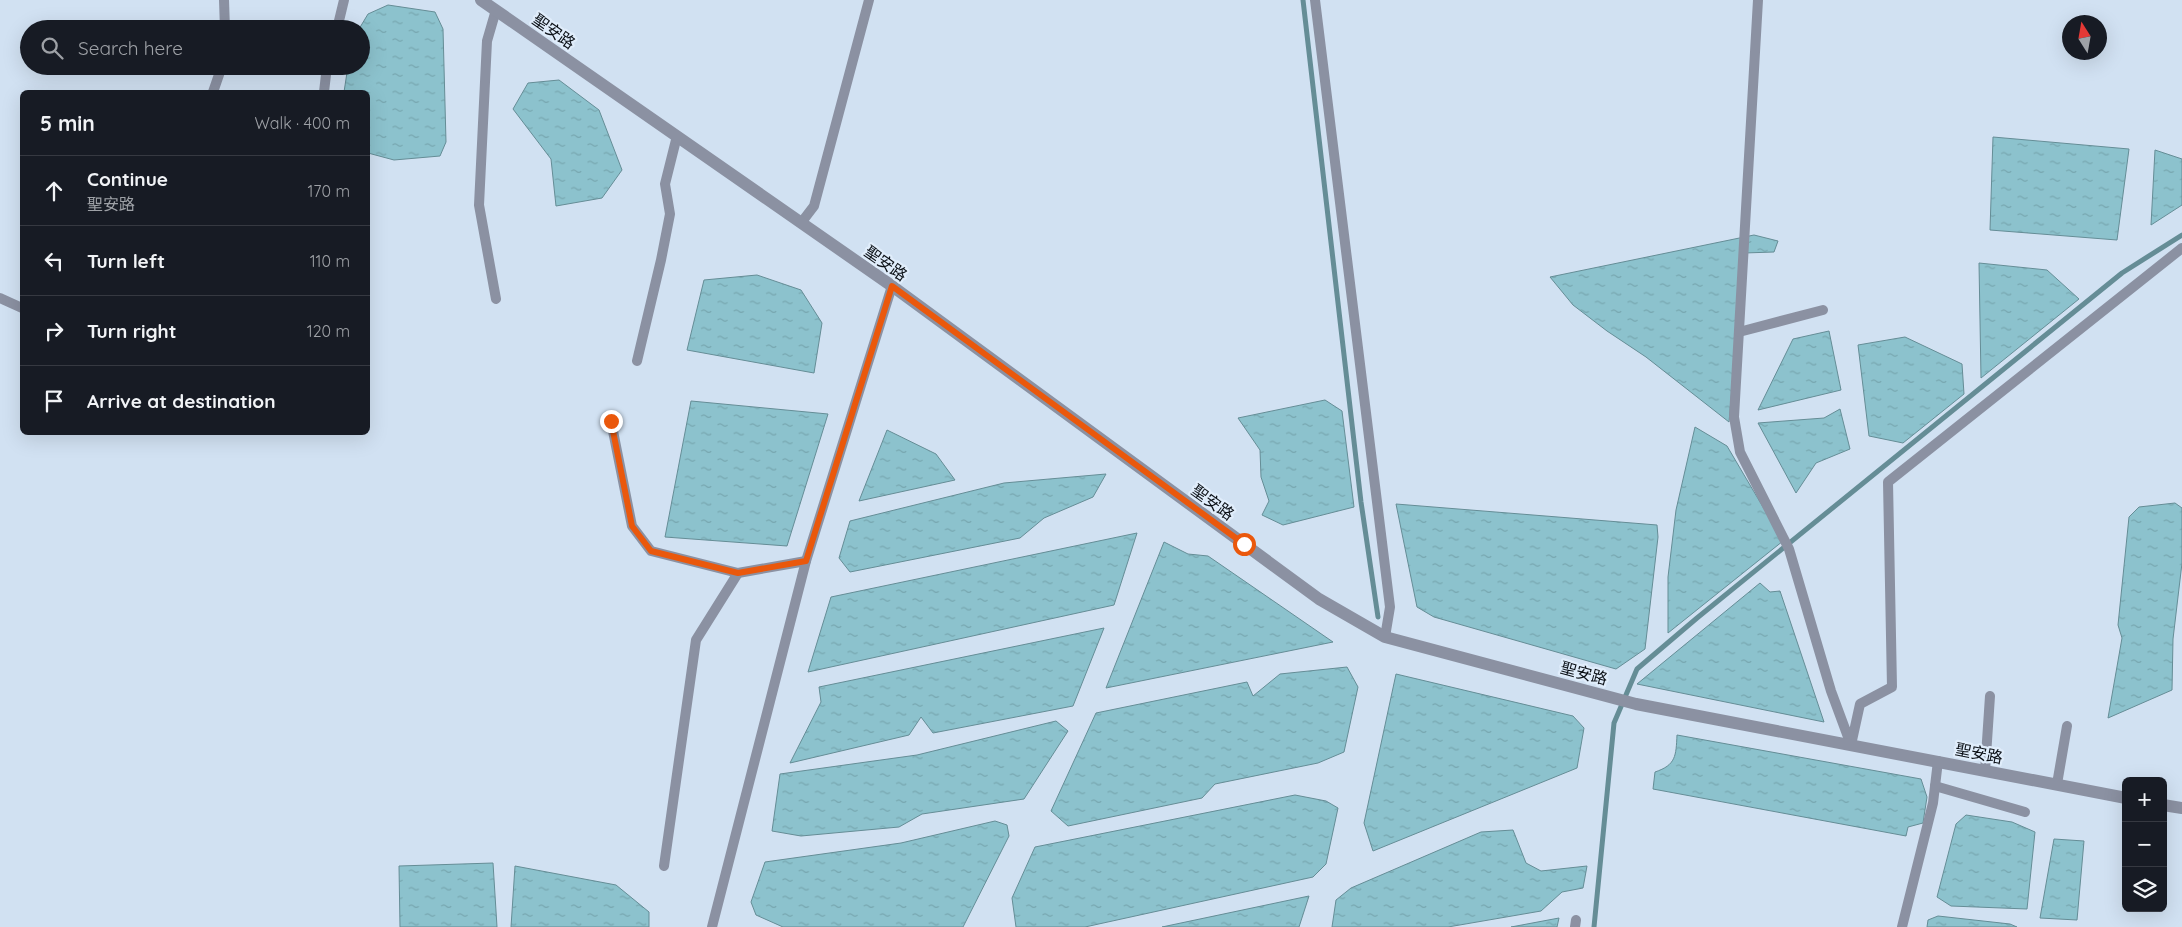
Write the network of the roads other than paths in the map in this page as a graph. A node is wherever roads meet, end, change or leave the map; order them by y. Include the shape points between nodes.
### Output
1 (224, 0) edge
2 (344, 0) edge
3 (482, 0) edge
4 (869, 0) edge
5 (1315, 0) edge
6 (1758, 0) edge
7 (496, 10) junction
8 (225, 20) edge
9 (339, 20) edge
10 (219, 75) edge
11 (326, 75) edge
12 (214, 90) edge
13 (324, 90) edge
14 (677, 136) junction
15 (800, 223) junction
16 (2182, 248) edge
17 (892, 286) junction
18 (0, 298) edge
19 (496, 299) dead end
20 (20, 307) edge
21 (1823, 310) dead end
22 (1739, 332) junction
23 (637, 361) dead end
24 (611, 421) dead end
25 (806, 561) junction
26 (738, 573) junction
27 (1385, 637) junction
28 (1990, 696) dead end
29 (2067, 726) dead end
30 (1851, 745) junction
31 (1938, 761) junction
32 (1985, 771) junction
33 (2057, 784) junction
34 (1935, 786) junction
35 (2122, 797) edge
36 (2167, 806) edge
37 (2182, 808) edge
38 (2024, 812) dead end
39 (664, 866) dead end
40 (712, 927) edge
41 (1902, 927) edge

1 - 8 lane
2 - 9 lane
3 - 7 street, 聖安路
4 - 15 lane via 814,206
5 - 27 lane via 1390,608
6 - 22 lane
7 - 14 street, 聖安路
7 - 19 lane via 487,41 479,205
10 - 12 lane
11 - 13 lane
14 - 15 street, 聖安路
14 - 23 lane via 665,184 670,214
15 - 17 street, 聖安路
16 - 30 lane via 1888,482 1892,687 1860,704
17 - 25 lane
17 - 27 street, 聖安路 via 1319,599
18 - 20 lane
21 - 22 lane
22 - 30 lane via 1734,417 1740,452 1789,548 1831,691
24 - 26 lane via 632,526 651,551
25 - 26 lane
25 - 40 lane
26 - 39 lane via 696,640
27 - 30 street, 聖安路 via 1636,704
28 - 32 lane
29 - 33 lane
30 - 31 street, 聖安路
31 - 32 street, 聖安路
31 - 34 lane
32 - 33 street, 聖安路
33 - 35 street, 聖安路
34 - 38 lane
34 - 41 lane
36 - 37 street

